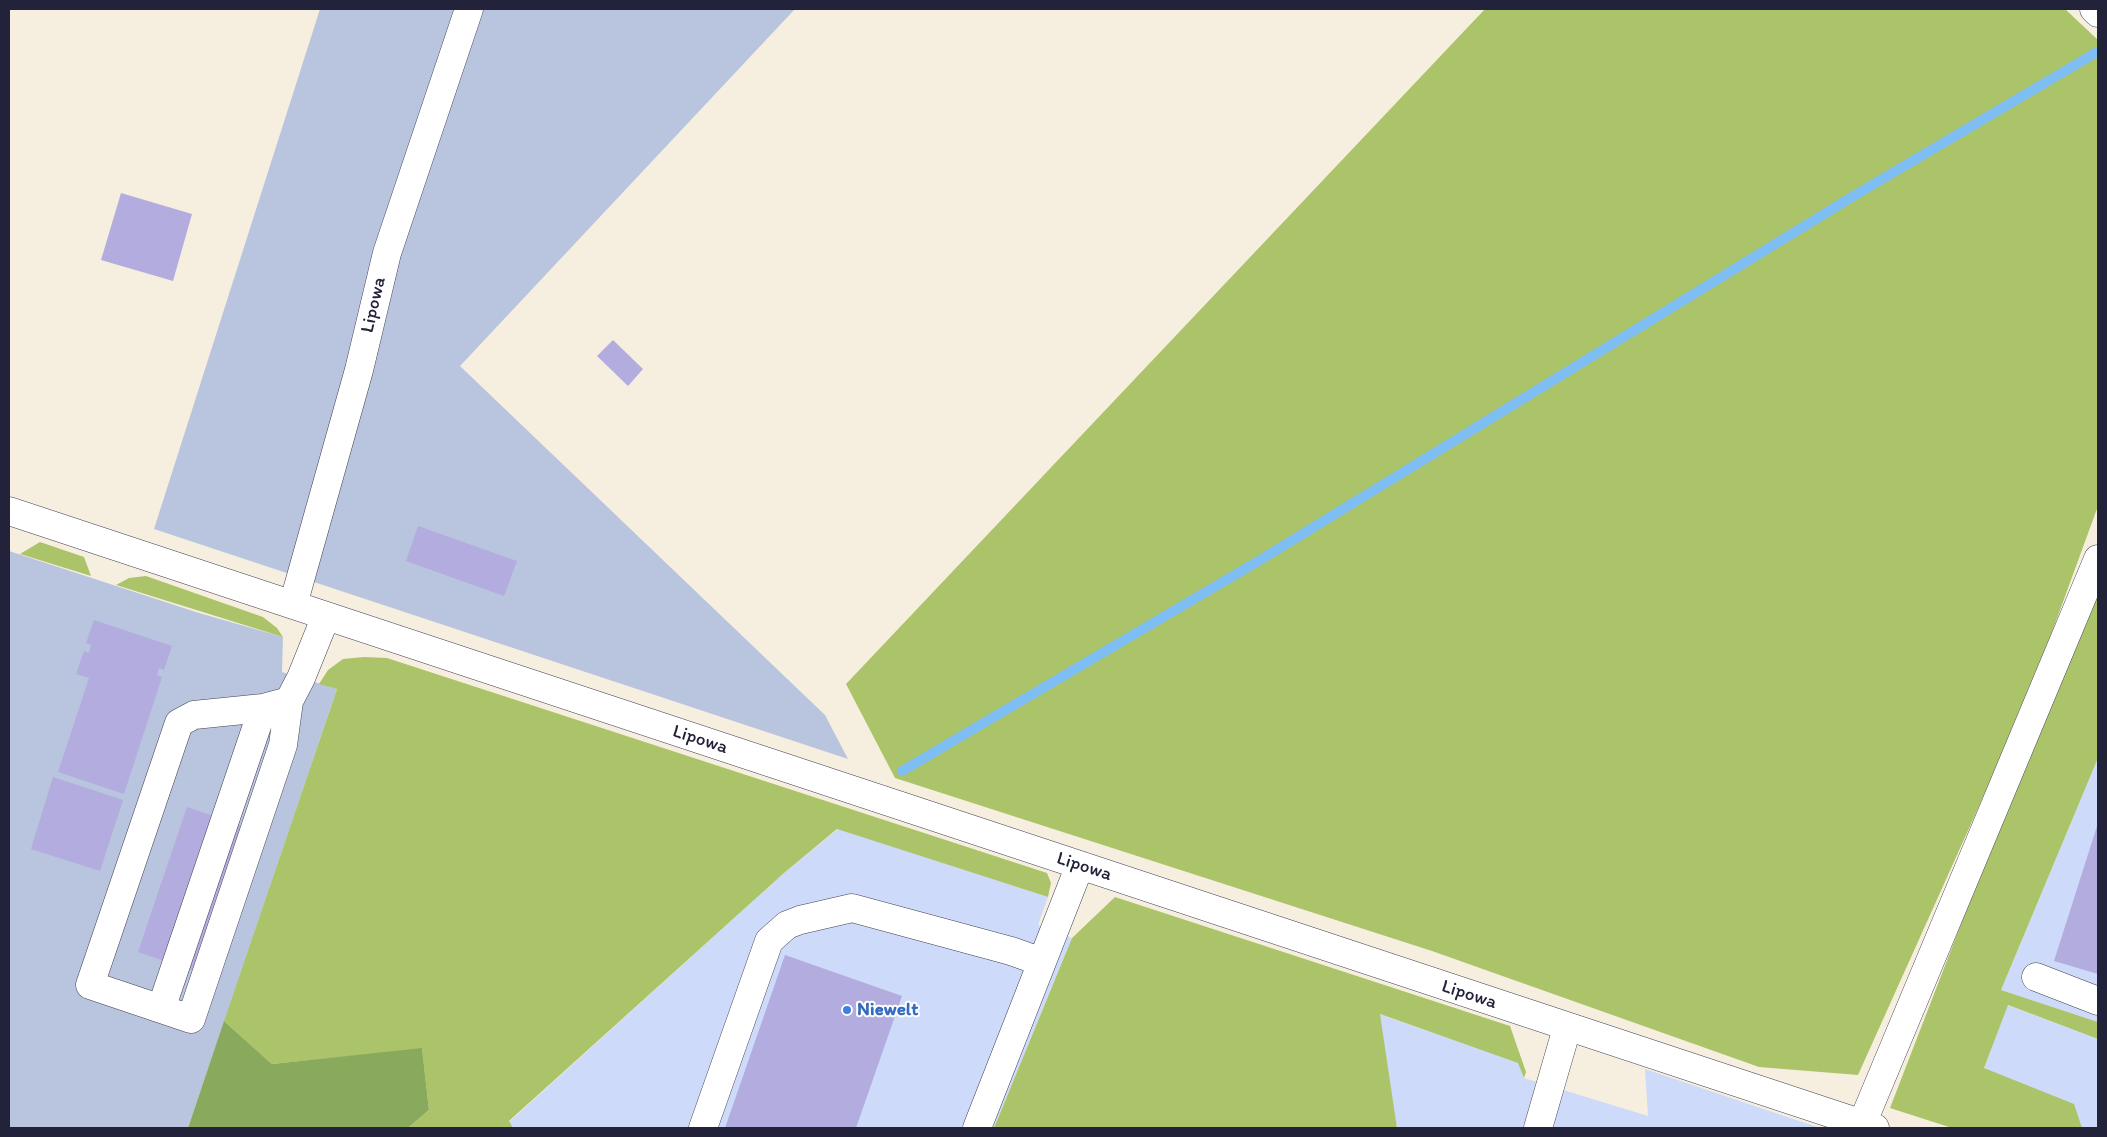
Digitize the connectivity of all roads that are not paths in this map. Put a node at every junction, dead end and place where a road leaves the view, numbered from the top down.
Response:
1 (469, 9) edge
2 (2094, 9) edge
3 (2098, 13) edge
4 (9, 511) edge
5 (2098, 558) edge
6 (293, 605) junction
7 (326, 616) junction
8 (288, 701) junction
9 (263, 708) junction
10 (1080, 865) junction
11 (1042, 962) junction
12 (2036, 977) dead end
13 (2098, 1001) edge
14 (161, 1009) junction
15 (1567, 1028) junction
16 (1869, 1126) edge
17 (703, 1128) edge
18 (976, 1128) edge
19 (1538, 1128) edge

1 - 6 street, Lipowa
2 - 3 street
4 - 6 street, Lipowa
5 - 16 street
6 - 7 street, Lipowa
7 - 8 street
7 - 10 street, Lipowa
8 - 9 street
8 - 14 street
9 - 14 street
9 - 14 street
10 - 11 street
10 - 15 street, Lipowa
11 - 17 street
11 - 18 street
12 - 13 street
15 - 16 street, Lipowa
15 - 19 street

